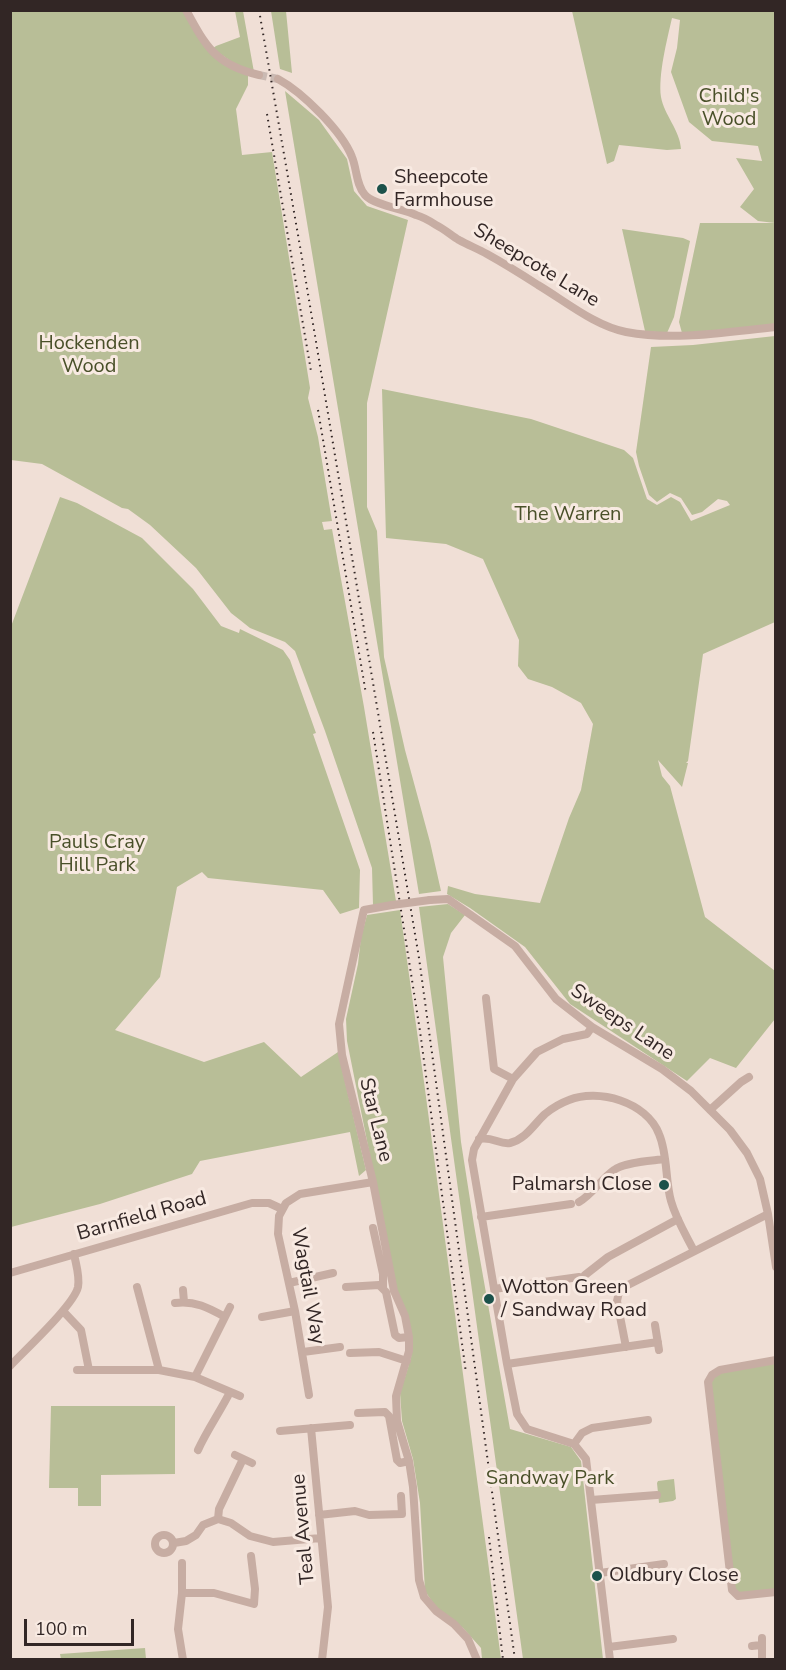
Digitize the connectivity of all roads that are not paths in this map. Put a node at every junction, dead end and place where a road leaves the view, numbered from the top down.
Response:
1 (186, 10) edge
2 (259, 75) tunnel mouth
3 (278, 79) tunnel mouth
4 (776, 327) edge
5 (364, 910) joint
6 (486, 998) dead end
7 (592, 1027) junction
8 (749, 1077) dead end
9 (513, 1079) junction
10 (710, 1110) junction
11 (479, 1139) junction
12 (665, 1159) junction
13 (373, 1182) junction
14 (282, 1209) junction
15 (768, 1214) junction
16 (481, 1217) junction
17 (678, 1219) junction
18 (373, 1228) dead end
19 (694, 1251) junction
20 (74, 1254) junction
21 (776, 1267) edge
22 (10, 1273) edge
23 (333, 1274) dead end
24 (289, 1283) junction
25 (346, 1287) dead end
26 (383, 1288) junction
27 (494, 1288) junction
28 (183, 1290) dead end
29 (130, 1296) dead end
30 (184, 1302) junction
31 (175, 1303) dead end
32 (230, 1307) dead end
33 (63, 1311) junction
34 (295, 1311) junction
35 (225, 1317) junction
36 (262, 1317) dead end
37 (655, 1324) dead end
38 (409, 1337) junction
39 (340, 1347) dead end
40 (626, 1347) junction
41 (303, 1352) junction
42 (350, 1353) dead end
43 (776, 1360) edge
44 (407, 1361) junction
45 (507, 1364) junction
46 (10, 1366) edge
47 (77, 1370) dead end
48 (89, 1370) junction
49 (159, 1370) junction
50 (195, 1377) junction
51 (230, 1392) junction
52 (309, 1395) dead end
53 (240, 1396) dead end
54 (358, 1413) dead end
55 (648, 1420) dead end
56 (350, 1425) dead end
57 (311, 1428) junction
58 (280, 1431) dead end
59 (574, 1444) junction
60 (198, 1450) dead end
61 (409, 1461) junction
62 (252, 1463) dead end
63 (657, 1495) dead end
64 (401, 1497) dead end
65 (591, 1500) junction
66 (319, 1515) junction
67 (218, 1519) junction
68 (321, 1538) junction
69 (174, 1544) dead end
70 (251, 1556) dead end
71 (182, 1563) dead end
72 (664, 1564) dead end
73 (600, 1573) junction
74 (776, 1592) edge
75 (182, 1593) junction
76 (673, 1639) dead end
77 (752, 1646) dead end
78 (609, 1647) junction
79 (322, 1658) edge
80 (183, 1659) edge
81 (477, 1659) edge
82 (610, 1659) edge
83 (762, 1659) edge

1 - 2 street
3 - 4 street, Sheepcote Lane
5 - 7 street, Sweeps Lane, bridge
5 - 13 street, Star Lane
6 - 9 street
7 - 9 street
7 - 10 street, Sweeps Lane
8 - 10 street
9 - 11 street
10 - 15 street, Sweeps Lane
11 - 12 street
11 - 16 street
12 - 16 street
12 - 17 street
13 - 14 street, Wagtail Way
13 - 38 street, Star Lane
14 - 20 street, Barnfield Road
14 - 24 street, Wagtail Way
15 - 19 street
15 - 21 street, Sweeps Lane
16 - 27 street
17 - 19 street
17 - 27 street
18 - 26 street
19 - 40 street
20 - 22 street, Barnfield Road
20 - 33 street
23 - 24 street
24 - 34 street, Wagtail Way
25 - 26 street
26 - 38 street
27 - 45 street
28 - 30 street
29 - 49 street
30 - 31 street
30 - 35 street
32 - 35 street
33 - 46 street
33 - 48 street
34 - 36 street
34 - 41 street, Wagtail Way
35 - 50 street
37 - 40 street
38 - 44 street, Star Lane
39 - 41 street
40 - 45 street
41 - 52 street, Wagtail Way
42 - 44 street
43 - 74 street
44 - 61 street, Star Lane
45 - 59 street
47 - 48 street
48 - 49 street
49 - 50 street
50 - 51 street
51 - 53 street
51 - 60 street
54 - 61 street
55 - 59 street
56 - 57 street
57 - 58 street
57 - 66 street, Teal Avenue
59 - 65 street
61 - 81 street, Star Lane
62 - 67 street
63 - 65 street
64 - 66 street
65 - 73 street
66 - 68 street, Teal Avenue
67 - 68 street
67 - 69 street
68 - 79 street, Teal Avenue
70 - 75 street
71 - 75 street
72 - 73 street
73 - 78 street
75 - 80 street
76 - 78 street
77 - 83 street
78 - 82 street

